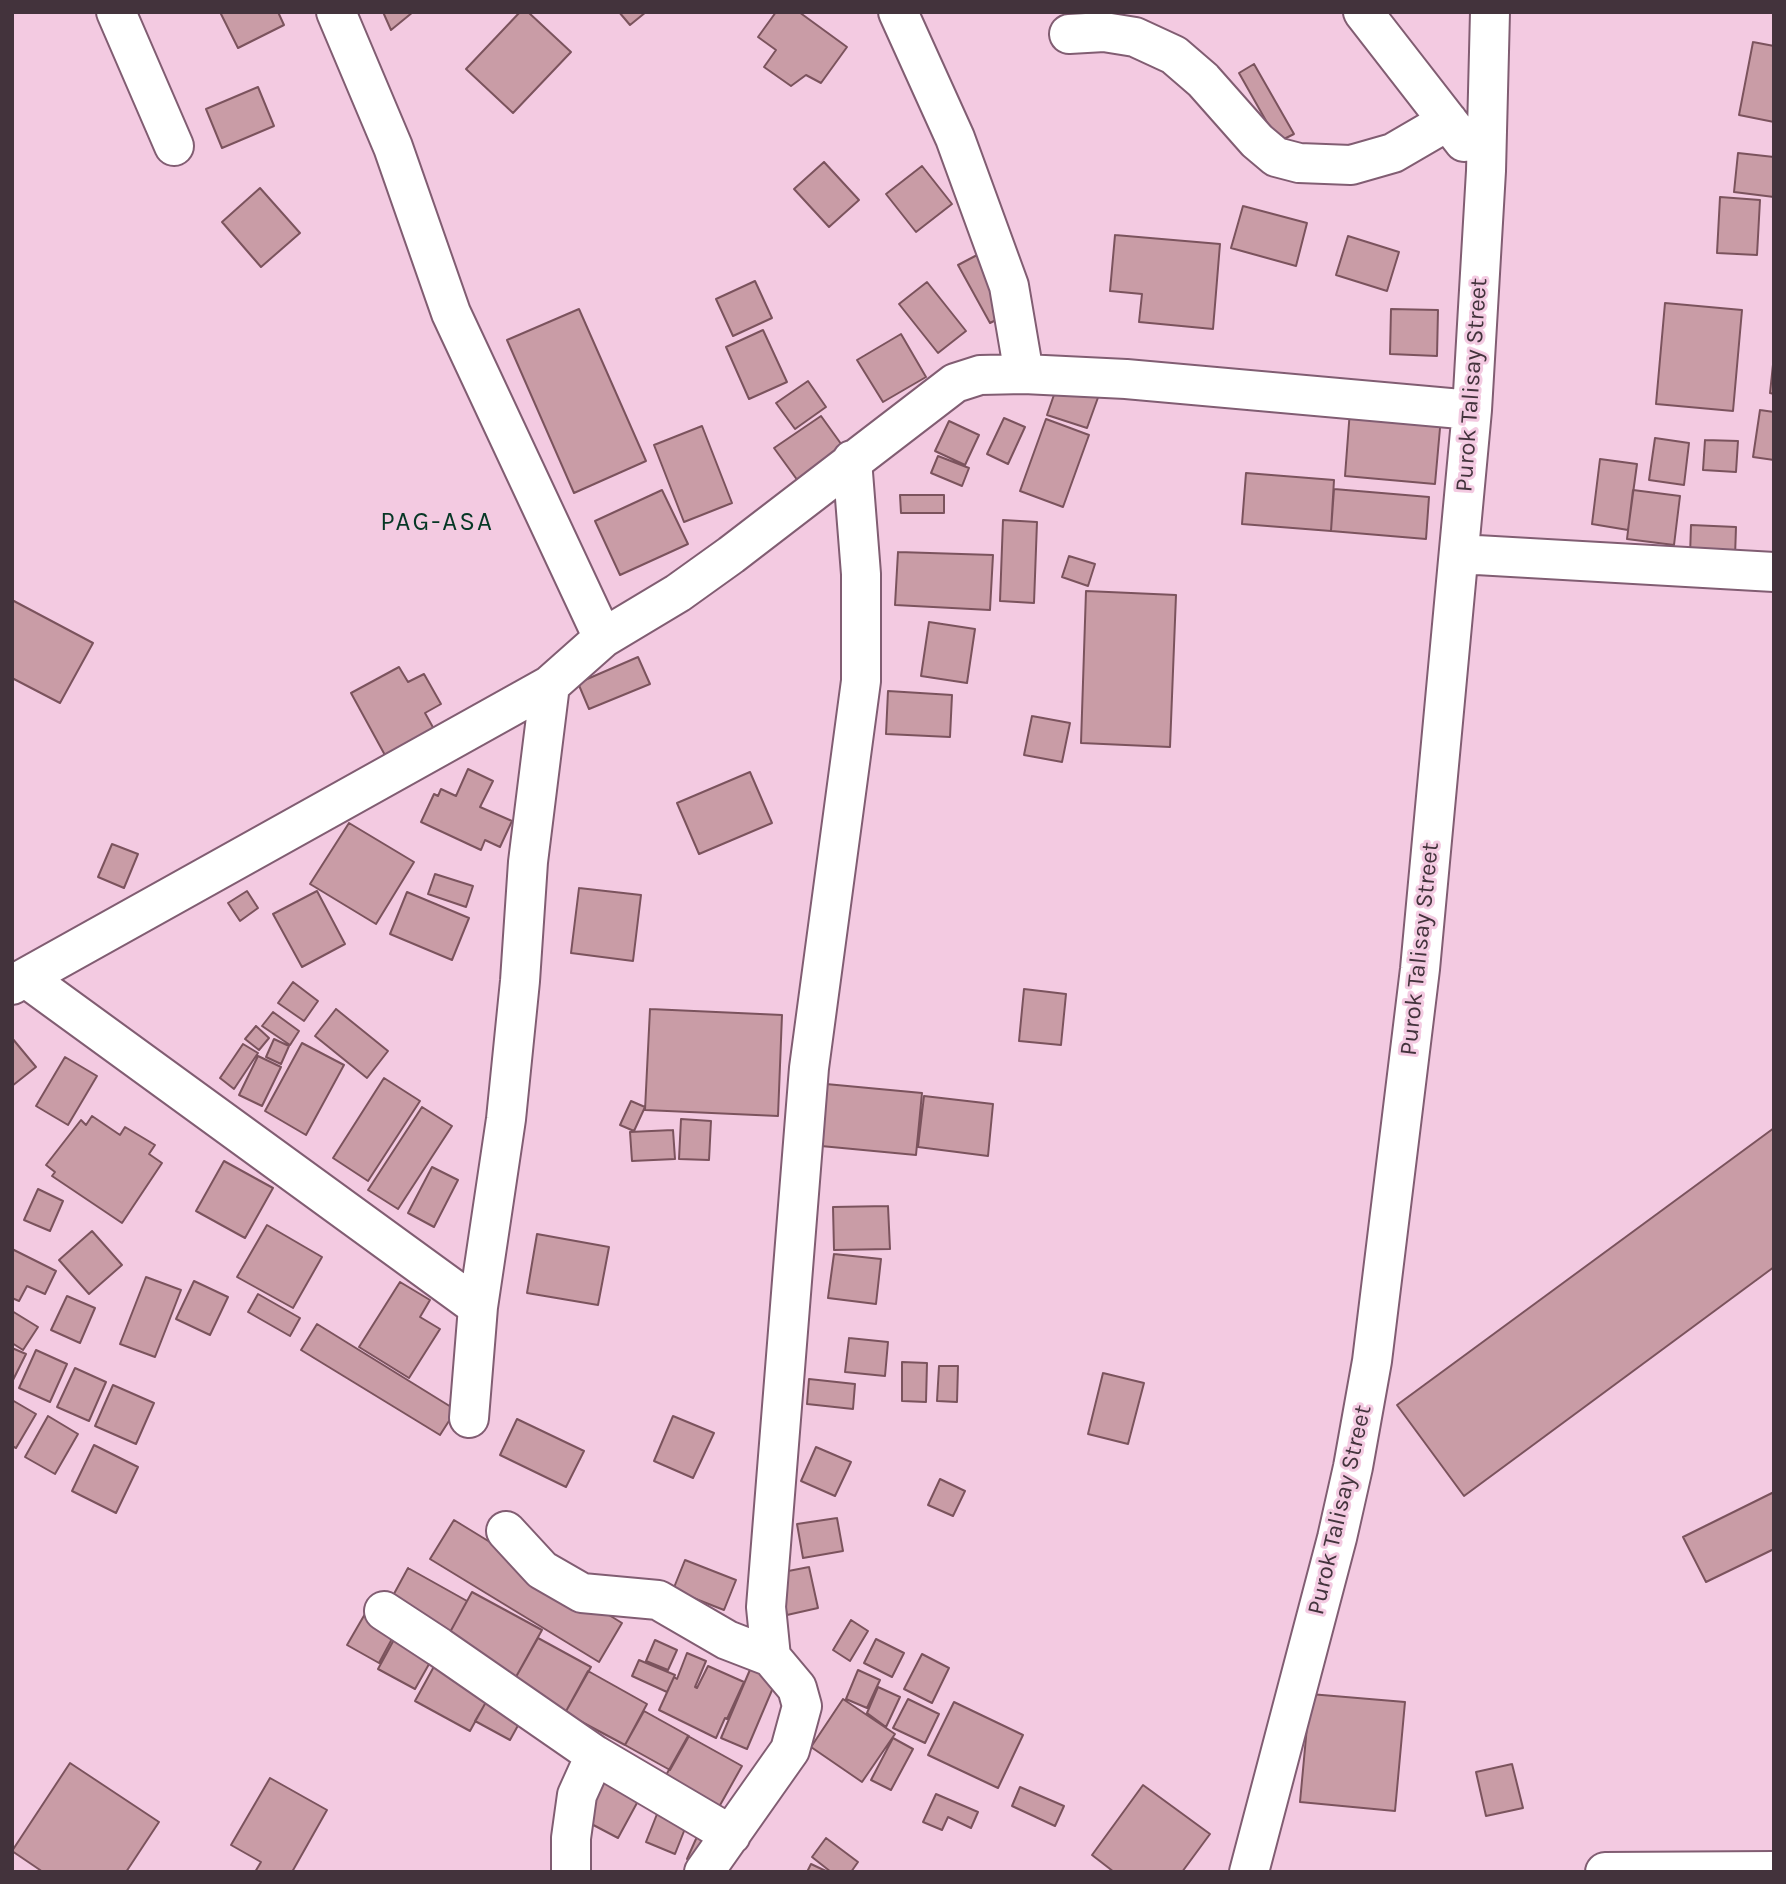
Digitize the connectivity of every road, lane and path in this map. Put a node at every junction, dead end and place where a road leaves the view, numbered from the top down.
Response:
1 (116, 12) edge
2 (336, 12) edge
3 (898, 12) edge
4 (1363, 12) edge
5 (1490, 12) edge
6 (1069, 34) dead end
7 (1448, 121) junction
8 (174, 146) dead end
9 (1486, 171) junction
10 (1024, 374) junction
11 (1472, 410) junction
12 (852, 460) junction
13 (1459, 554) junction
14 (1774, 572) edge
15 (603, 638) junction
16 (550, 685) junction
17 (19, 981) edge
18 (478, 1307) junction
19 (469, 1418) dead end
20 (506, 1531) dead end
21 (384, 1611) dead end
22 (771, 1657) junction
23 (595, 1755) junction
24 (731, 1835) junction
25 (1774, 1871) edge
26 (571, 1872) edge
27 (704, 1872) edge
28 (1249, 1872) edge
29 (1605, 1872) edge

1 - 8 street
2 - 15 street
3 - 10 street
4 - 7 street
5 - 9 street, Purok Talisay Street
6 - 7 street
7 - 9 street
9 - 11 street, Purok Talisay Street
10 - 11 street
10 - 12 street
11 - 13 street, Purok Talisay Street
12 - 15 street
12 - 22 street
13 - 14 street
13 - 28 street, Purok Talisay Street
15 - 16 street
16 - 17 street
16 - 18 street
17 - 18 street
18 - 19 street
20 - 22 street
21 - 23 street
22 - 24 street
23 - 24 street
23 - 26 street
24 - 27 street
25 - 29 street

